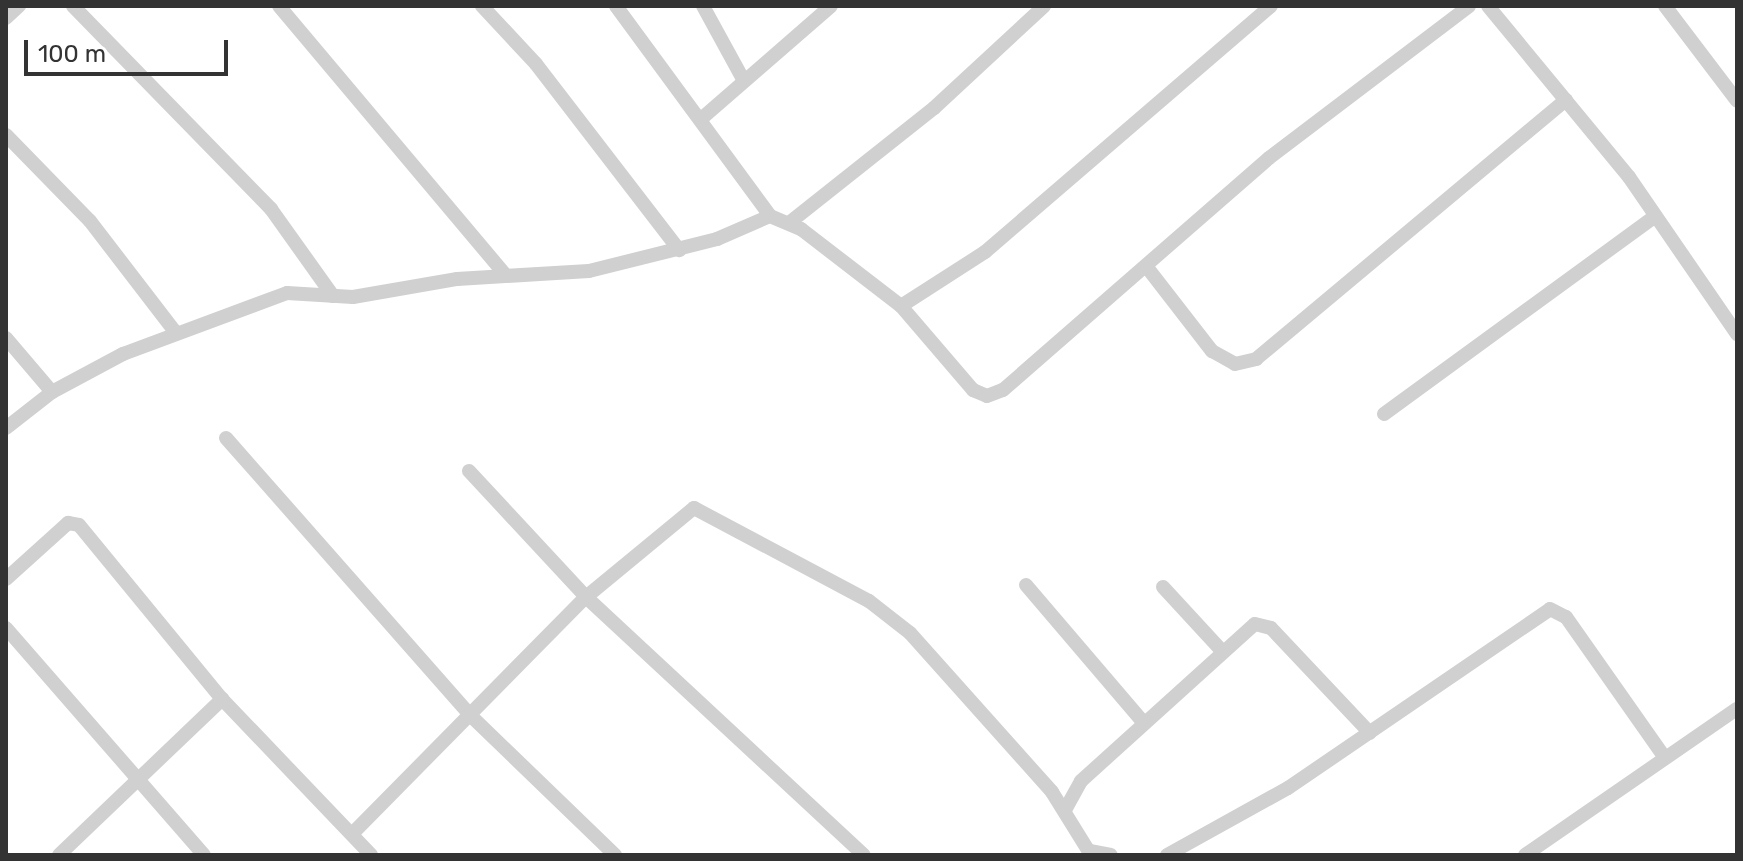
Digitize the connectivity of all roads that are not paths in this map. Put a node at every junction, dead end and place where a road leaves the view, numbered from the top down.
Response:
1 (19, 6) edge
2 (73, 6) edge
3 (279, 6) edge
4 (482, 6) edge
5 (616, 6) edge
6 (703, 6) edge
7 (831, 6) edge
8 (1044, 6) edge
9 (1271, 6) edge
10 (1469, 6) edge
11 (1488, 6) edge
12 (1665, 6) edge
13 (6, 18) edge
14 (744, 81) junction
15 (1566, 100) junction
16 (1737, 101) edge
17 (701, 119) junction
18 (6, 135) edge
19 (770, 216) junction
20 (1656, 216) junction
21 (789, 223) junction
22 (679, 250) junction
23 (1146, 266) junction
24 (506, 276) junction
25 (333, 296) junction
26 (901, 306) junction
27 (176, 333) junction
28 (1737, 334) edge
29 (6, 338) edge
30 (52, 392) junction
31 (1384, 414) dead end
32 (6, 428) edge
33 (226, 438) dead end
34 (469, 471) dead end
35 (6, 579) edge
36 (1026, 585) dead end
37 (1163, 587) dead end
38 (586, 597) junction
39 (6, 628) edge
40 (1222, 651) junction
41 (222, 699) junction
42 (1737, 709) edge
43 (470, 715) junction
44 (1144, 723) junction
45 (1370, 733) junction
46 (1665, 758) junction
47 (135, 782) junction
48 (1065, 810) junction
49 (352, 834) junction
50 (1091, 853) edge
51 (59, 855) edge
52 (204, 855) edge
53 (371, 855) edge
54 (615, 855) edge
55 (864, 855) edge
56 (1111, 855) edge
57 (1167, 855) edge
58 (1525, 855) edge

1 - 13 street
2 - 25 street
3 - 24 street
4 - 22 street
5 - 17 street
6 - 14 street
7 - 14 street
8 - 21 street
9 - 26 street
10 - 23 street
11 - 15 street
12 - 16 street
14 - 17 street
15 - 20 street
15 - 23 street
17 - 19 street
18 - 27 street
19 - 21 street
19 - 22 street
20 - 28 street
20 - 31 street
21 - 26 street
22 - 24 street
23 - 26 street
24 - 25 street
25 - 27 street
27 - 30 street
29 - 30 street
30 - 32 street
33 - 43 street
34 - 38 street
35 - 41 street
36 - 44 street
37 - 40 street
38 - 43 street
38 - 48 street
38 - 55 street
39 - 47 street
40 - 44 street
40 - 45 street
41 - 47 street
41 - 49 street
42 - 46 street
43 - 49 street
43 - 54 street
44 - 48 street
45 - 46 street
45 - 57 street
46 - 58 street
47 - 51 street
47 - 52 street
48 - 50 street
49 - 53 street
50 - 56 street

